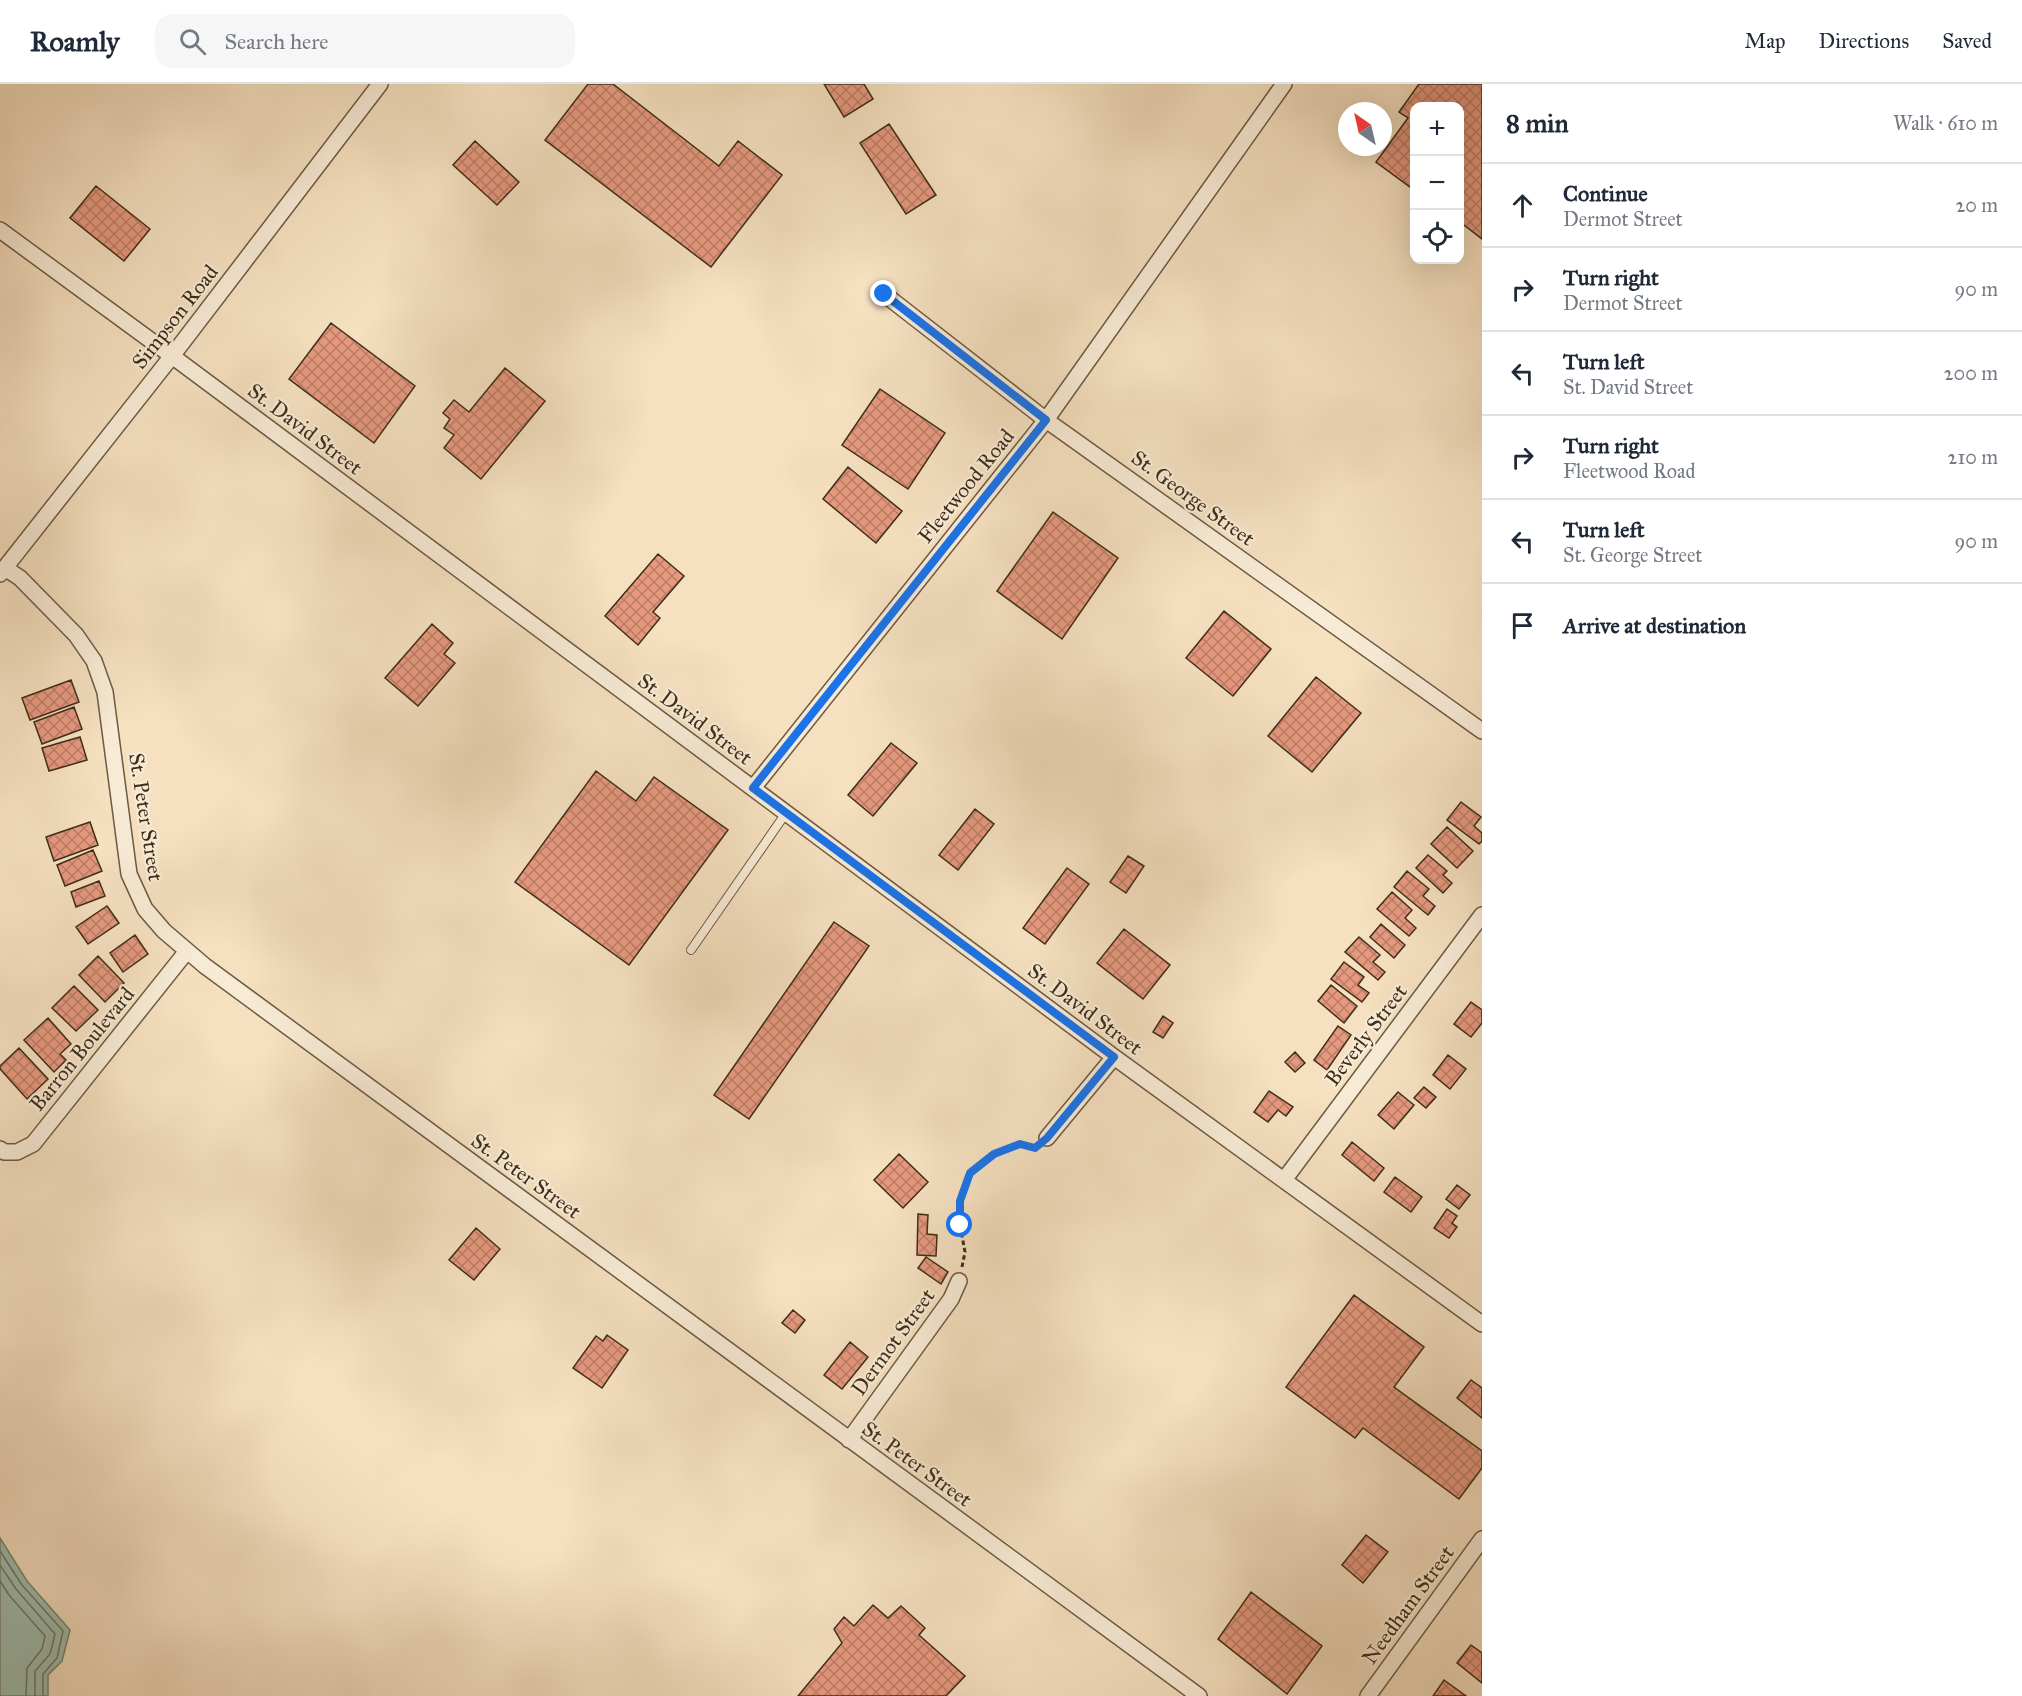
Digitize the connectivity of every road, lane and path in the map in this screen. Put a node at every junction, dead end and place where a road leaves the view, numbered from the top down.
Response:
1 (380, 84) edge
2 (1284, 84) edge
3 (0, 230) edge
4 (884, 294) dead end
5 (172, 356) junction
6 (1046, 420) junction
7 (2, 571) edge
8 (1482, 731) edge
9 (753, 788) junction
10 (786, 813) junction
11 (1482, 915) edge
12 (691, 950) dead end
13 (187, 951) junction
14 (1114, 1057) junction
15 (1047, 1138) joint
16 (0, 1149) edge
17 (1284, 1180) junction
18 (959, 1281) joint
19 (1482, 1324) edge
20 (849, 1440) junction
21 (1482, 1539) edge
22 (1199, 1696) edge
23 (1368, 1696) edge

1 - 5 street, Simpson Road
2 - 6 street, Fleetwood Road
3 - 5 street, St. David Street
4 - 6 street, St. George Street
5 - 7 street, Simpson Road
5 - 9 street, St. David Street
6 - 8 street, St. George Street
6 - 9 street, Fleetwood Road
7 - 13 street, St. Peter Street
9 - 10 street, St. David Street
10 - 12 lane
10 - 14 street, St. David Street
11 - 17 street, Beverly Street
13 - 16 street, Barron Boulevard
13 - 20 street, St. Peter Street
14 - 15 street
14 - 17 street, St. David Street
15 - 18 path, Dermot Street
17 - 19 street, St. David Street
18 - 20 street, Dermot Street
20 - 22 street, St. Peter Street
21 - 23 street, Needham Street

